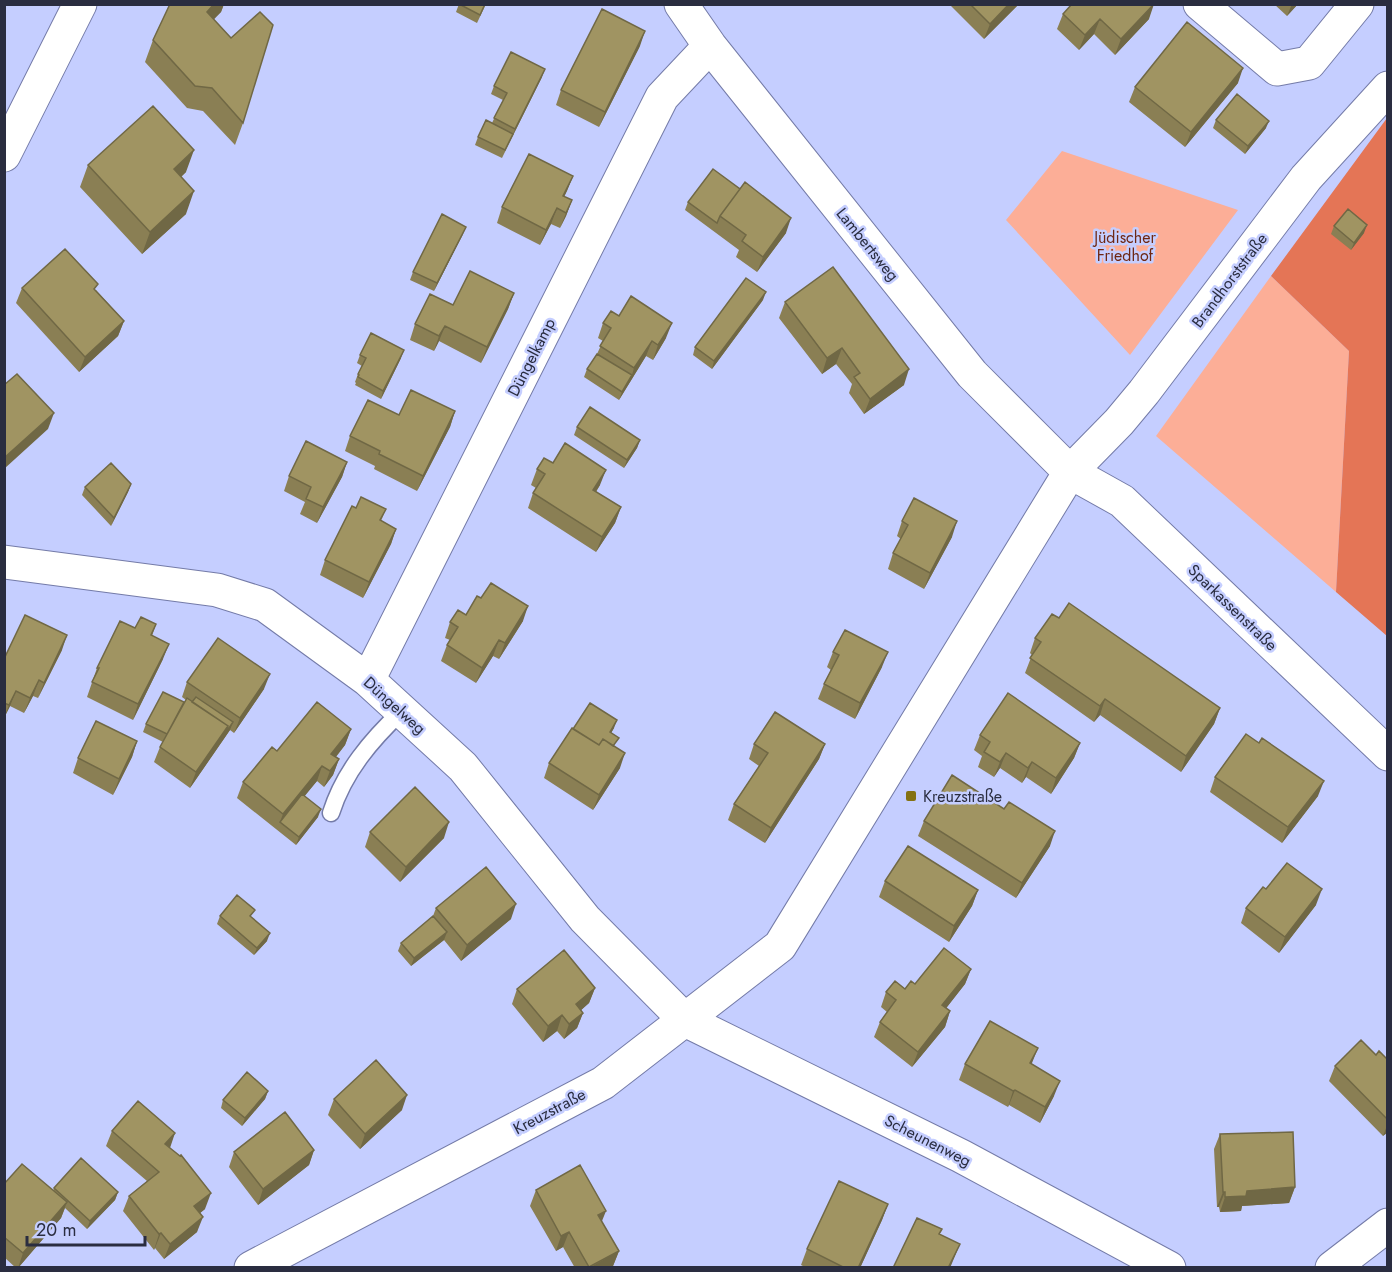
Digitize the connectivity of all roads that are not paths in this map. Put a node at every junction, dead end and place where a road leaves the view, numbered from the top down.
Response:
1 (80, 4) edge
2 (681, 4) edge
3 (1200, 4) edge
4 (1357, 4) edge
5 (710, 46) junction
6 (1388, 87) edge
7 (4, 154) edge
8 (1070, 472) junction
9 (4, 562) edge
10 (368, 680) junction
11 (402, 711) junction
12 (1388, 754) edge
13 (331, 813) dead end
14 (685, 1020) junction
15 (1388, 1225) edge
16 (251, 1268) edge
17 (1168, 1268) edge
18 (1332, 1268) edge

1 - 7 street
2 - 5 street, Lambertsweg
3 - 4 street
5 - 8 street, Lambertsweg
5 - 10 street, Düngelkamp
6 - 8 street, Brandhorststraße
8 - 12 street, Sparkassenstraße
8 - 14 street, Kreuzstraße
9 - 10 street, Düngelweg
10 - 11 street, Düngelweg
11 - 13 lane
11 - 14 street, Düngelweg
14 - 16 street, Kreuzstraße
14 - 17 street, Scheunenweg
15 - 18 street

